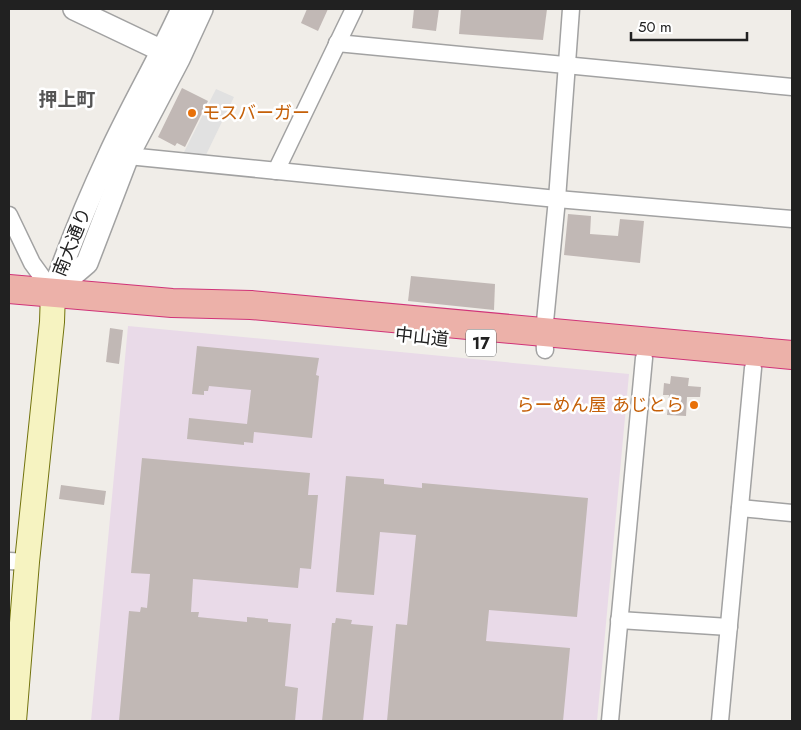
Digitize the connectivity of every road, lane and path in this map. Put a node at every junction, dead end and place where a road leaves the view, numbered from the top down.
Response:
1 (74, 9) edge
2 (182, 9) edge
3 (202, 9) edge
4 (354, 9) edge
5 (571, 9) edge
6 (336, 43) junction
7 (171, 55) junction
8 (566, 66) junction
9 (792, 87) edge
10 (118, 155) junction
11 (276, 171) junction
12 (557, 199) junction
13 (9, 216) edge
14 (792, 219) edge
15 (9, 289) edge
16 (52, 292) junction
17 (544, 341) junction
18 (792, 355) edge
19 (644, 358) junction
20 (753, 368) junction
21 (792, 372) edge
22 (740, 508) junction
23 (792, 513) edge
24 (18, 562) edge
25 (619, 620) junction
26 (729, 627) junction
27 (14, 721) edge
28 (610, 721) edge
29 (720, 721) edge

1 - 7 street
2 - 7 street, 南大通り
3 - 7 street, 南大通り
4 - 6 street
5 - 8 street
6 - 8 street
6 - 11 street
7 - 10 street, 南大通り
8 - 9 street
8 - 12 street
10 - 11 street
10 - 16 street, 南大通り
11 - 12 street
12 - 14 street
12 - 17 street
13 - 16 street
15 - 16 highway, 中山道 / 17
16 - 17 highway, 中山道 / 17
16 - 24 main road
17 - 18 highway, 中山道 / 17
17 - 19 highway, 中山道 / 17
19 - 20 highway, 中山道 / 17
19 - 25 street
20 - 21 highway, 中山道 / 17
20 - 22 street
22 - 23 street
22 - 26 street
24 - 27 main road
25 - 26 street
25 - 28 street
26 - 29 street

